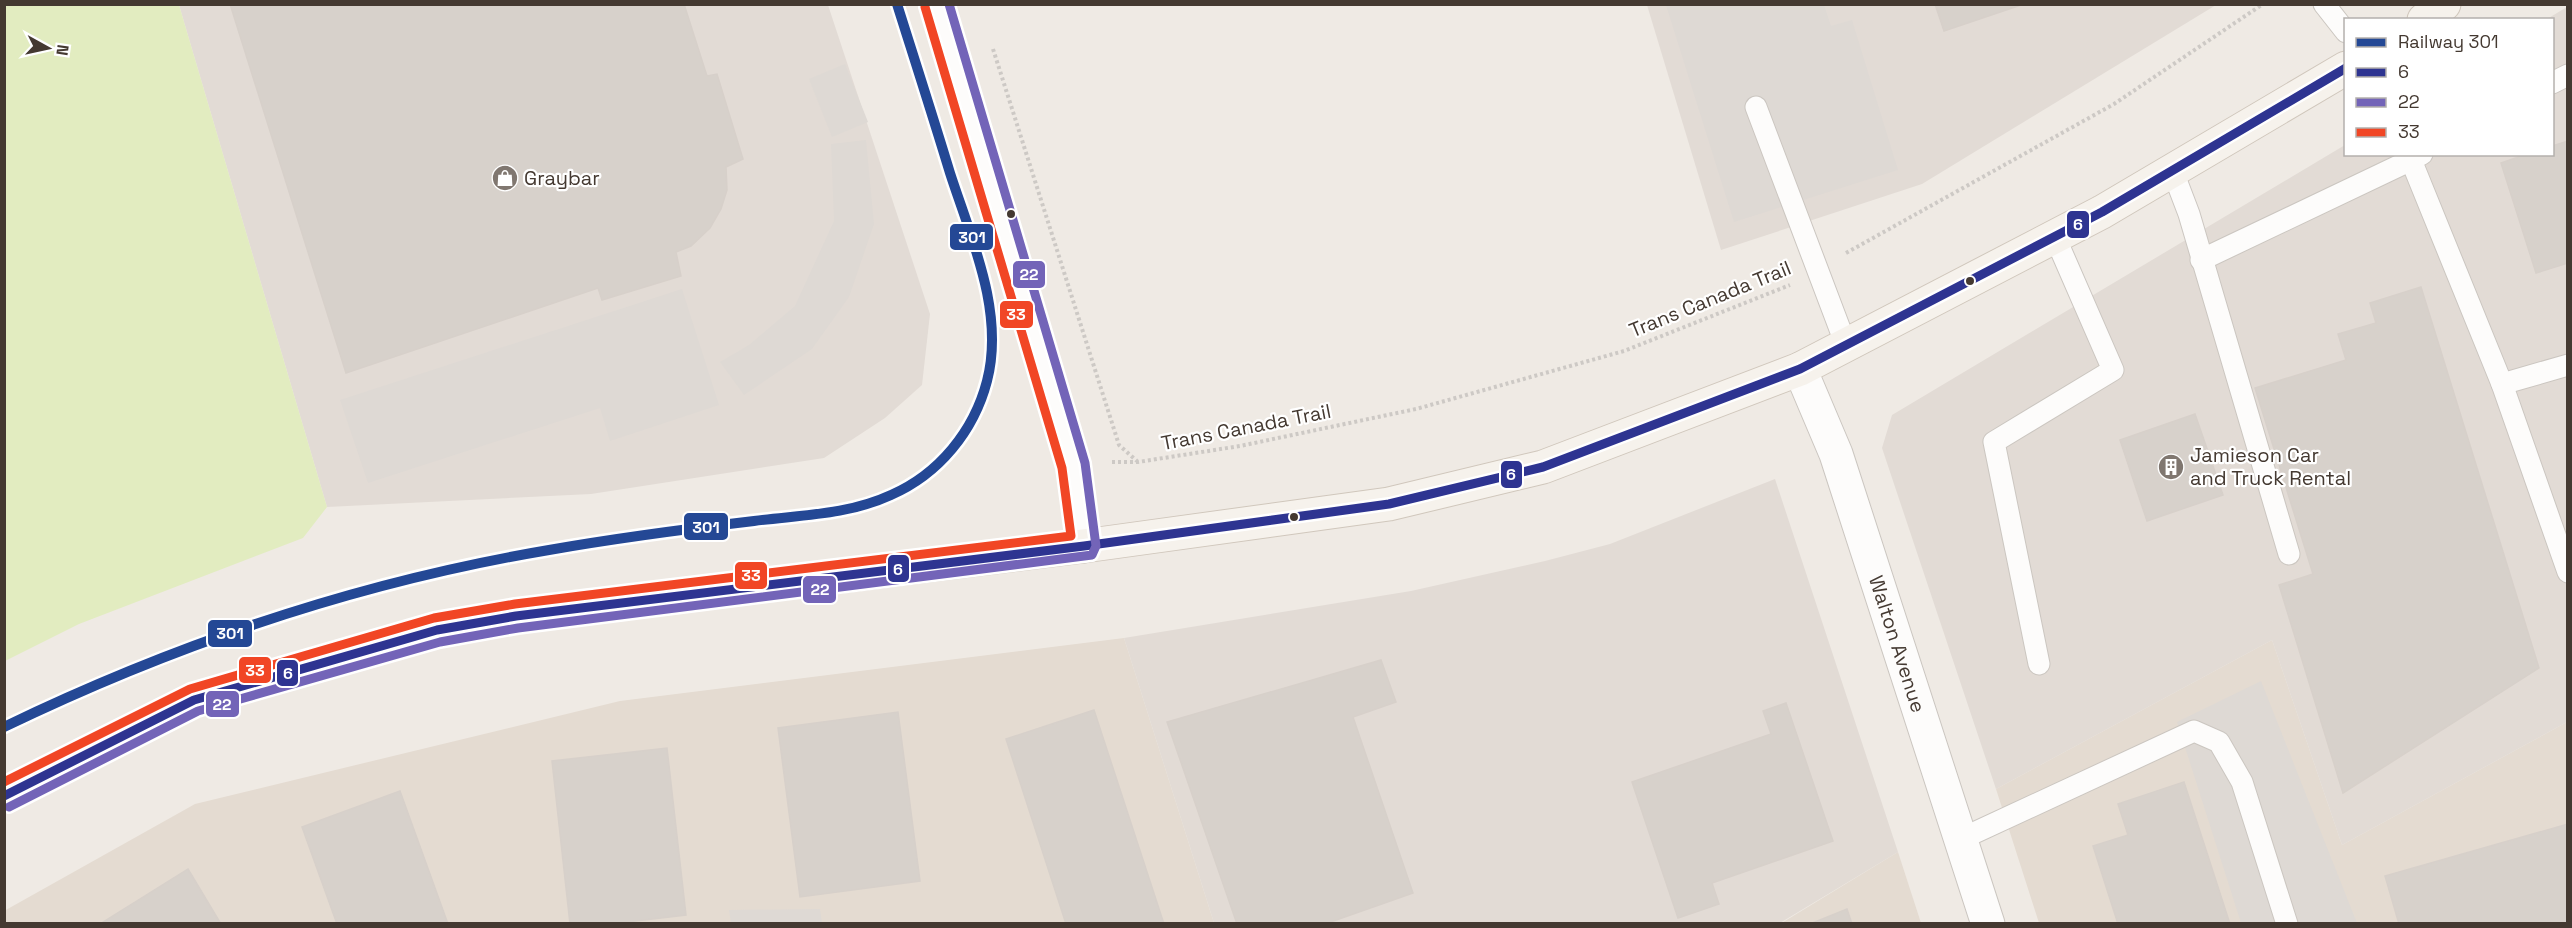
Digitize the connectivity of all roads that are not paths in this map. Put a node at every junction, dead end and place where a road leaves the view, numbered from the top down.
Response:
1 (936, 4) edge
2 (2324, 4) edge
3 (2444, 4) edge
4 (2426, 18) edge
5 (2344, 29) edge
6 (2344, 69) edge
7 (2568, 75) edge
8 (2554, 82) edge
9 (1756, 107) dead end
10 (2414, 156) edge
11 (2173, 172) junction
12 (2055, 237) junction
13 (2201, 260) junction
14 (1846, 345) junction
15 (2568, 365) edge
16 (1800, 369) junction
17 (2502, 384) junction
18 (1084, 546) junction
19 (2289, 554) dead end
20 (2568, 572) edge
21 (2038, 664) dead end
22 (4, 796) edge
23 (1961, 839) junction
24 (1988, 924) edge
25 (2287, 924) edge

1 - 18 street
2 - 5 lane
3 - 4 main road
6 - 11 main road
7 - 8 lane
9 - 14 lane
10 - 13 lane
10 - 17 lane
11 - 12 main road
11 - 13 lane
12 - 14 main road
12 - 21 lane
13 - 19 lane
14 - 16 main road
15 - 17 lane
16 - 18 main road
16 - 23 street, Walton Avenue
17 - 20 lane
18 - 22 main road
23 - 24 street, Walton Avenue
23 - 25 lane

